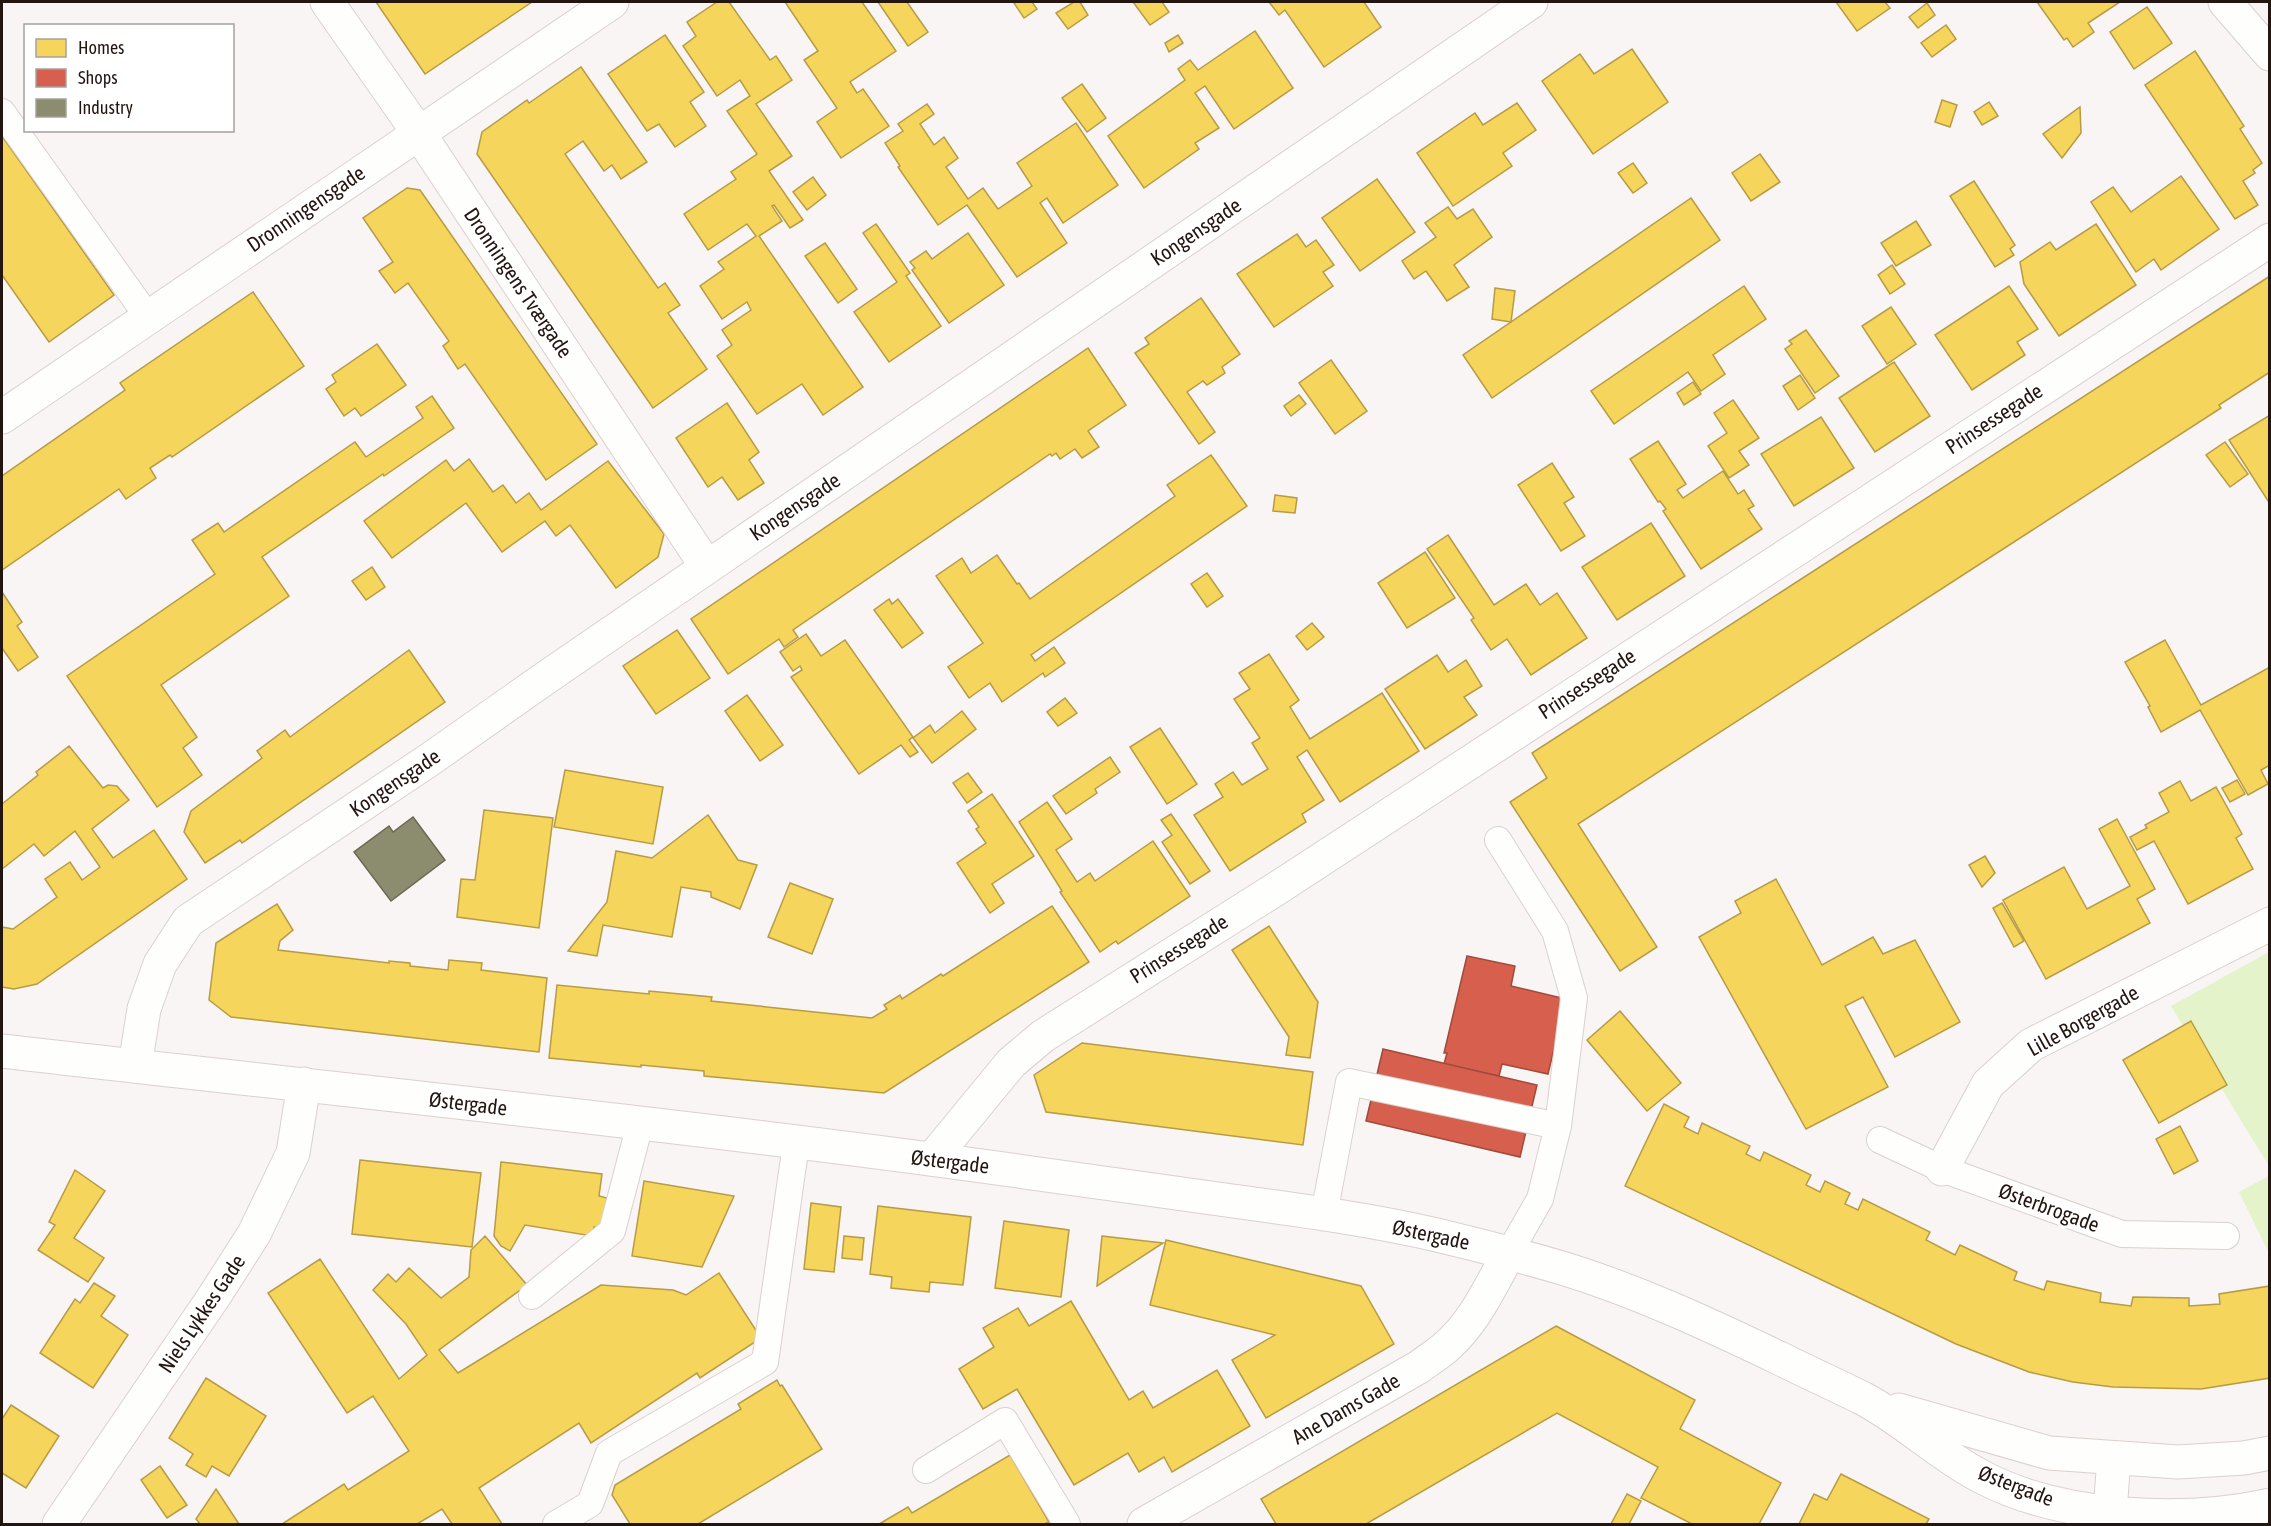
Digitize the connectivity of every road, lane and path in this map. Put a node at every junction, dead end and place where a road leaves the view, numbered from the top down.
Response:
1 (327, 2) edge
2 (612, 2) edge
3 (1531, 2) edge
4 (2225, 2) edge
5 (2270, 54) edge
6 (2, 112) edge
7 (418, 132) junction
8 (2270, 240) edge
9 (148, 317) junction
10 (2, 417) edge
11 (707, 567) junction
12 (1498, 840) dead end
13 (2270, 924) edge
14 (2, 1051) edge
15 (135, 1066) junction
16 (304, 1084) junction
17 (640, 1124) junction
18 (1558, 1126) junction
19 (1880, 1140) dead end
20 (796, 1144) junction
21 (932, 1159) junction
22 (1942, 1169) junction
23 (1324, 1214) junction
24 (2226, 1236) dead end
25 (1509, 1253) junction
26 (532, 1296) dead end
27 (1868, 1401) junction
28 (2270, 1453) edge
29 (2114, 1459) junction
30 (926, 1470) dead end
31 (2270, 1505) edge
32 (2110, 1519) edge
33 (58, 1524) edge
34 (556, 1524) edge
35 (1066, 1524) edge
36 (1144, 1524) edge

1 - 7 street, Dronningens Tværgade
2 - 7 street, Dronningensgade
3 - 11 street, Kongensgade
4 - 5 street
6 - 9 lane
7 - 9 street, Dronningensgade
7 - 11 street, Dronningens Tværgade
8 - 21 street, Prinsessegade
9 - 10 street, Dronningensgade
11 - 15 street, Kongensgade
12 - 18 lane
13 - 22 street, Lille Borgergade
14 - 15 street, Østergade
15 - 16 street, Østergade
16 - 17 street, Østergade
16 - 33 street, Niels Lykkes Gade
17 - 20 street, Østergade
17 - 26 lane
18 - 23 lane
18 - 25 lane
19 - 22 lane, Østerbrogade
20 - 21 street, Østergade
20 - 34 lane
21 - 23 street, Østergade
22 - 24 lane, Østerbrogade
23 - 25 street, Østergade
25 - 27 street, Østergade
25 - 36 street, Ane Dams Gade
27 - 29 street, Østergade
27 - 32 street, Østergade
28 - 29 street
29 - 32 street
30 - 35 lane
31 - 32 street

